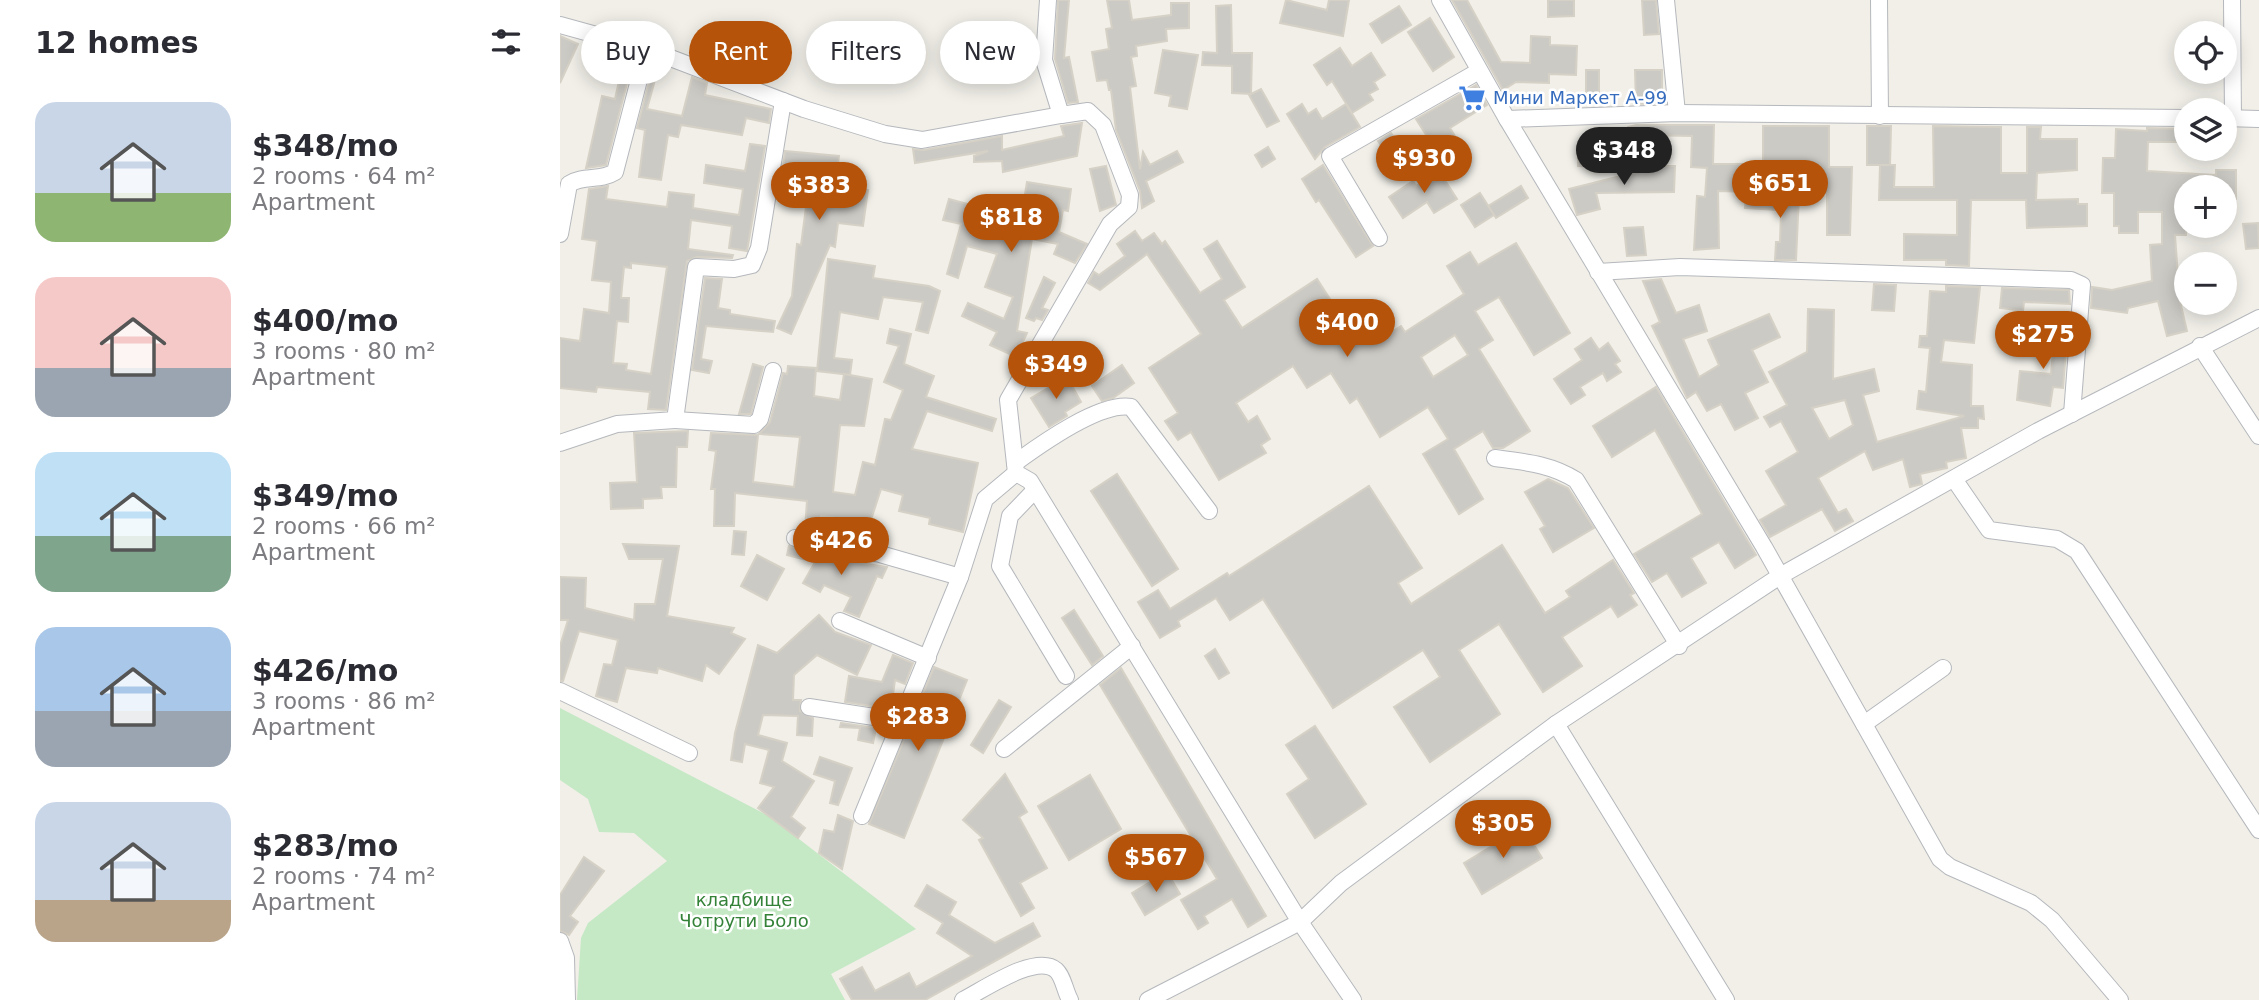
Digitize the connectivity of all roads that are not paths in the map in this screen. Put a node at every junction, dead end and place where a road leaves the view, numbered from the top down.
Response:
1 (1048, 0) edge
2 (1440, 0) edge
3 (1666, 0) edge
4 (1879, 0) edge
5 (2232, 0) edge
6 (560, 25) edge
7 (581, 31) edge
8 (675, 60) edge
9 (1479, 71) junction
10 (638, 84) edge
11 (2229, 98) edge
12 (783, 101) junction
13 (1677, 113) junction
14 (1061, 115) junction
15 (1880, 116) junction
16 (2174, 118) edge
17 (2237, 118) edge
18 (1507, 119) junction
19 (2259, 119) edge
20 (560, 234) edge
21 (1379, 238) dead end
22 (1598, 272) junction
23 (2259, 318) edge
24 (2200, 346) junction
25 (773, 372) dead end
26 (2072, 414) junction
27 (675, 420) junction
28 (2259, 436) edge
29 (560, 443) edge
30 (1495, 458) dead end
31 (1015, 468) junction
32 (1954, 478) junction
33 (1035, 490) junction
34 (1209, 511) dead end
35 (795, 538) dead end
36 (1780, 576) junction
37 (960, 577) junction
38 (840, 621) dead end
39 (1132, 646) junction
40 (1679, 646) junction
41 (928, 658) junction
42 (1943, 667) dead end
43 (1066, 676) dead end
44 (560, 691) edge
45 (809, 707) dead end
46 (900, 721) junction
47 (1556, 724) junction
48 (1864, 724) junction
49 (1004, 749) dead end
50 (689, 753) dead end
51 (862, 816) dead end
52 (2257, 824) edge
53 (1300, 922) junction
54 (560, 940) edge
55 (567, 1000) edge
56 (963, 1000) edge
57 (1070, 1000) edge
58 (1148, 1000) edge
59 (1353, 1000) edge
60 (1726, 1000) edge
61 (2120, 1000) edge

1 - 14 street
2 - 9 street
3 - 13 street
4 - 15 street
5 - 11 street
6 - 7 street
8 - 12 street
9 - 18 street
9 - 21 street
10 - 20 street
12 - 14 street
12 - 27 street
13 - 15 street
13 - 18 street
14 - 31 street
15 - 16 street
17 - 19 street
18 - 22 street
22 - 26 street
22 - 36 street
23 - 24 street
24 - 26 street
24 - 28 street
25 - 27 street
26 - 32 street
27 - 29 street
30 - 40 street
31 - 33 street
31 - 34 street
31 - 37 street
32 - 36 street
32 - 52 street
33 - 39 street
33 - 43 street
35 - 37 street
36 - 40 street
36 - 48 street
37 - 41 street
38 - 41 street
39 - 49 street
39 - 53 street
40 - 47 street
41 - 46 street
42 - 48 street
44 - 50 street
45 - 46 street
46 - 51 street
47 - 53 street
47 - 60 street
48 - 61 street
53 - 58 street
53 - 59 street
54 - 55 street
56 - 57 street

